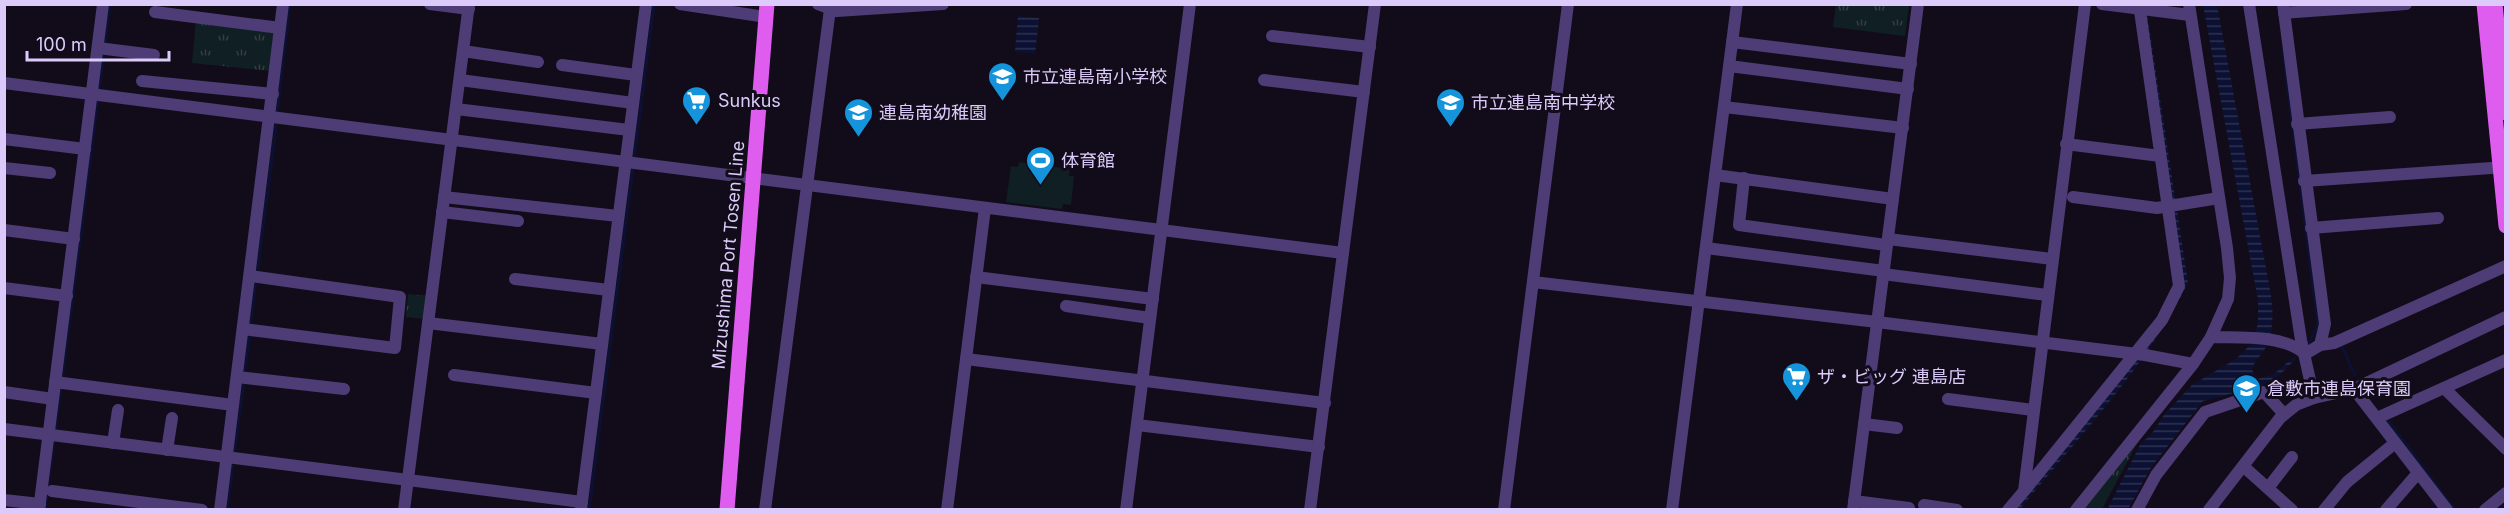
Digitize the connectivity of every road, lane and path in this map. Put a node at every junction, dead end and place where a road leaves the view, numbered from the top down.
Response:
1 (103, 4) edge
2 (283, 4) edge
3 (429, 4) edge
4 (646, 4) edge
5 (680, 4) edge
6 (1190, 4) edge
7 (1375, 4) edge
8 (1568, 4) edge
9 (1737, 4) edge
10 (1918, 4) edge
11 (2085, 4) edge
12 (2102, 4) edge
13 (2249, 4) edge
14 (2406, 4) edge
15 (2484, 4) edge
16 (2495, 4) edge
17 (940, 5) edge
18 (469, 7) edge
19 (824, 7) edge
20 (2142, 7) edge
21 (2283, 9) edge
22 (2189, 10) edge
23 (767, 11) edge
24 (155, 12) dead end
25 (280, 28) junction
26 (1272, 36) dead end
27 (1732, 42) junction
28 (1370, 47) junction
29 (102, 48) junction
30 (463, 51) junction
31 (154, 55) dead end
32 (538, 62) dead end
33 (1911, 64) junction
34 (562, 65) dead end
35 (1729, 66) junction
36 (636, 75) junction
37 (460, 80) junction
38 (1264, 80) dead end
39 (142, 81) dead end
40 (4, 83) edge
41 (1908, 89) junction
42 (1364, 92) junction
43 (273, 94) junction
44 (97, 95) junction
45 (633, 103) junction
46 (1724, 106) junction
47 (456, 109) junction
48 (2505, 113) edge
49 (2390, 117) dead end
50 (274, 118) junction
51 (2297, 124) junction
52 (1903, 129) junction
53 (629, 130) junction
54 (4, 139) edge
55 (452, 141) junction
56 (2066, 144) junction
57 (85, 149) junction
58 (2160, 156) junction
59 (630, 163) junction
60 (2503, 167) edge
61 (4, 168) edge
62 (50, 173) dead end
63 (1715, 175) junction
64 (1744, 178) junction
65 (754, 179) junction
66 (2304, 181) junction
67 (806, 184) junction
68 (444, 197) junction
69 (2073, 197) dead end
70 (2219, 198) junction
71 (1893, 199) junction
72 (2171, 205) junction
73 (985, 208) junction
74 (442, 212) junction
75 (618, 216) junction
76 (2438, 218) dead end
77 (518, 221) dead end
78 (2505, 226) edge
79 (2311, 228) junction
80 (4, 230) edge
81 (1161, 231) junction
82 (74, 239) junction
83 (1887, 242) junction
84 (1706, 248) junction
85 (1343, 253) junction
86 (2052, 259) junction
87 (2505, 266) edge
88 (1883, 272) junction
89 (255, 277) junction
90 (976, 277) junction
91 (515, 279) dead end
92 (1533, 282) junction
93 (4, 288) edge
94 (609, 290) junction
95 (2047, 295) junction
96 (67, 296) junction
97 (1153, 299) junction
98 (1698, 301) junction
99 (1066, 306) dead end
100 (2505, 317) edge
101 (1150, 318) junction
102 (1877, 321) junction
103 (428, 323) junction
104 (248, 330) junction
105 (2211, 337) junction
106 (2041, 343) junction
107 (602, 344) junction
108 (2320, 345) junction
109 (2305, 354) junction
110 (2139, 355) junction
111 (966, 359) junction
112 (2505, 360) edge
113 (2193, 364) junction
114 (454, 375) dead end
115 (241, 377) junction
116 (1143, 379) junction
117 (59, 382) junction
118 (2444, 388) junction
119 (344, 389) dead end
120 (2354, 389) junction
121 (4, 392) edge
122 (596, 393) junction
123 (2314, 398) junction
124 (53, 399) junction
125 (1948, 399) dead end
126 (1325, 403) junction
127 (233, 405) junction
128 (118, 410) dead end
129 (2033, 410) junction
130 (2284, 414) junction
131 (172, 418) dead end
132 (2377, 418) junction
133 (1864, 424) junction
134 (1137, 425) junction
135 (1898, 428) dead end
136 (4, 429) edge
137 (52, 435) junction
138 (113, 442) junction
139 (2395, 443) junction
140 (1319, 447) junction
141 (2505, 449) edge
142 (167, 450) junction
143 (2292, 457) dead end
144 (231, 458) junction
145 (2243, 466) junction
146 (2418, 473) junction
147 (408, 482) junction
148 (2268, 488) junction
149 (52, 491) dead end
150 (2024, 491) junction
151 (2505, 493) edge
152 (4, 500) edge
153 (1924, 505) dead end
154 (581, 506) edge
155 (1854, 506) edge
156 (39, 507) edge
157 (1909, 508) edge
158 (202, 510) edge
159 (220, 510) edge
160 (404, 510) edge
161 (728, 510) edge
162 (765, 510) edge
163 (947, 510) edge
164 (1126, 510) edge
165 (1310, 510) edge
166 (1504, 510) edge
167 (1672, 510) edge
168 (1957, 510) edge
169 (2008, 510) edge
170 (2076, 510) edge
171 (2137, 510) edge
172 (2209, 510) edge
173 (2292, 510) edge
174 (2324, 510) edge
175 (2386, 510) edge
176 (2447, 510) edge
177 (2486, 510) edge

1 - 29 street
2 - 25 street
3 - 18 street
4 - 36 street
5 - 23 street
6 - 81 street
7 - 28 street
8 - 92 street
9 - 27 street
10 - 33 street
11 - 56 street
12 - 20 street
13 - 109 street
14 - 21 street
15 - 60 main road
16 - 48 main road
17 - 19 street
18 - 30 street
19 - 67 street
20 - 22 street
20 - 58 street
21 - 51 street
22 - 70 street
23 - 65 main road, Mizushima Port Tosen Line
24 - 25 street
25 - 43 street
26 - 28 street
27 - 33 street
27 - 35 street
28 - 42 street
29 - 31 street
29 - 44 street
30 - 32 street
30 - 37 street
33 - 41 street
34 - 36 street
35 - 41 street
35 - 46 street
36 - 45 street
37 - 45 street
37 - 47 street
38 - 42 street
39 - 43 street
40 - 44 street
41 - 52 street
42 - 85 street
43 - 50 street
44 - 50 street
44 - 57 street
45 - 53 street
46 - 52 street
46 - 63 street
47 - 53 street
47 - 55 street
49 - 51 street
50 - 55 street
50 - 89 street
51 - 66 street
52 - 71 street
53 - 59 street
54 - 57 street
55 - 59 street
55 - 68 street
56 - 58 street
56 - 86 street
57 - 82 street
58 - 72 street
59 - 65 street
59 - 75 street
60 - 66 street
60 - 78 main road
61 - 62 street
63 - 64 street
63 - 84 street
64 - 71 street
64 - 83 street
65 - 67 street
65 - 161 main road, Mizushima Port Tosen Line
66 - 79 street
67 - 73 street
67 - 162 street
68 - 74 street
68 - 75 street
69 - 72 street
70 - 72 street
70 - 105 street
71 - 83 street
72 - 110 street
73 - 81 street
73 - 90 street
74 - 77 street
74 - 103 street
75 - 94 street
76 - 79 street
79 - 108 street
80 - 82 street
81 - 85 street
81 - 97 street
82 - 96 street
83 - 86 street
83 - 88 street
84 - 88 street
84 - 98 street
85 - 126 street
86 - 95 street
87 - 108 street
88 - 95 street
88 - 102 street
89 - 104 street
89 - 104 street
90 - 97 street
90 - 111 street
91 - 94 street
92 - 98 street
92 - 166 street
93 - 96 street
94 - 107 street
95 - 106 street
96 - 117 street
97 - 101 street
98 - 102 street
98 - 167 street
99 - 101 street
100 - 120 street
101 - 116 street
102 - 106 street
102 - 133 street
103 - 107 street
103 - 147 street
104 - 115 street
105 - 109 street
105 - 113 street
106 - 110 street
106 - 129 street
107 - 122 street
108 - 109 street
109 - 123 street
110 - 113 street
110 - 150 street
111 - 116 street
111 - 163 street
112 - 118 street
113 - 170 street
114 - 122 street
115 - 119 street
115 - 127 street
116 - 126 street
116 - 134 street
117 - 124 street
117 - 127 street
118 - 132 street
118 - 141 street
120 - 123 street
120 - 132 street
121 - 124 street
122 - 154 street
123 - 130 street
124 - 137 street
125 - 129 street
126 - 140 street
127 - 144 street
128 - 138 street
129 - 150 street
130 - 145 street
130 - 171 street
131 - 142 street
132 - 139 street
133 - 135 street
133 - 155 street
134 - 140 street
134 - 164 street
136 - 137 street
137 - 138 street
137 - 156 street
138 - 142 street
139 - 146 street
139 - 174 street
140 - 165 street
142 - 144 street
143 - 148 street
144 - 147 street
144 - 159 street
145 - 148 street
145 - 172 street
146 - 175 street
146 - 176 street
147 - 154 street
147 - 160 street
148 - 173 street
149 - 158 street
150 - 169 street
151 - 177 street
152 - 156 street
153 - 168 street
155 - 157 street

